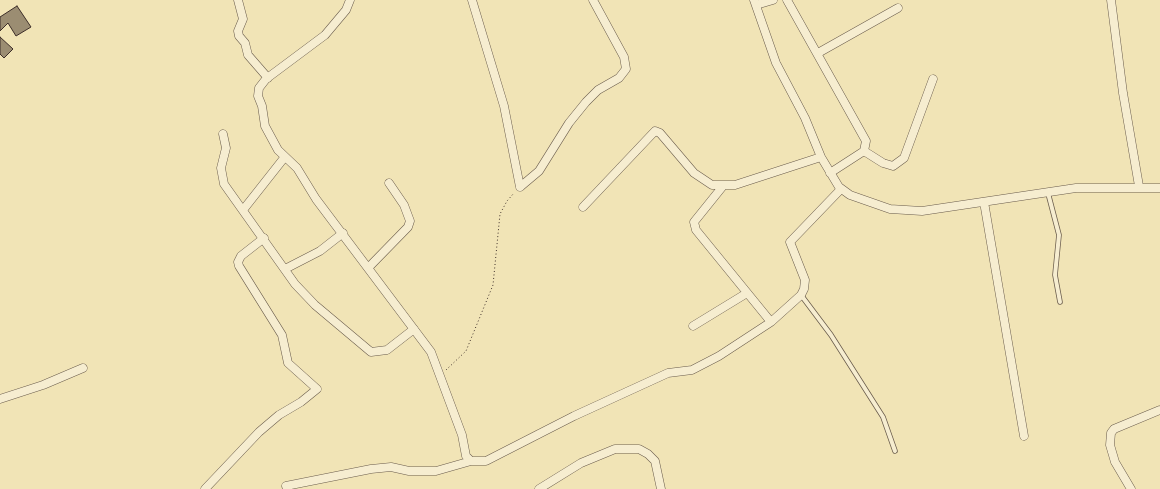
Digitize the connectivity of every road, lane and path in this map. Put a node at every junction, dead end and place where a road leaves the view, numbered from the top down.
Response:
1 (238, 0) edge
2 (350, 0) edge
3 (472, 0) edge
4 (593, 0) edge
5 (773, 0) edge
6 (787, 0) edge
7 (1111, 0) edge
8 (755, 3) edge
9 (898, 8) dead end
10 (818, 53) junction
11 (268, 78) junction
12 (933, 79) dead end
13 (223, 134) dead end
14 (864, 151) junction
15 (821, 157) junction
16 (284, 158) junction
17 (830, 173) junction
18 (388, 183) dead end
19 (723, 186) junction
20 (1139, 186) junction
21 (520, 187) junction
22 (1160, 188) edge
23 (840, 189) junction
24 (1048, 193) junction
25 (984, 202) junction
26 (583, 207) dead end
27 (243, 210) junction
28 (343, 233) junction
29 (264, 238) junction
30 (368, 268) junction
31 (285, 269) junction
32 (747, 293) junction
33 (801, 295) junction
34 (1060, 302) dead end
35 (771, 322) junction
36 (693, 326) dead end
37 (414, 328) junction
38 (83, 368) dead end
39 (440, 374) junction
40 (0, 399) edge
41 (1160, 410) edge
42 (1024, 436) dead end
43 (895, 451) dead end
44 (471, 461) junction
45 (286, 486) dead end
46 (205, 489) edge
47 (539, 489) edge
48 (661, 489) edge
49 (1131, 489) edge

1 - 11 street
2 - 11 street
3 - 21 street
4 - 21 street
5 - 8 street
6 - 10 street
7 - 20 street
8 - 15 street
9 - 10 street
10 - 14 street
11 - 16 street
12 - 14 street
13 - 27 street
14 - 17 street
15 - 17 street
15 - 19 street
16 - 27 street
16 - 28 street
17 - 23 street
18 - 30 street
19 - 26 street
19 - 32 street
20 - 22 street
20 - 24 street
21 - 39 path
23 - 25 street
23 - 33 street
24 - 25 street
24 - 34 lane
25 - 42 street
27 - 29 street
28 - 30 street
28 - 31 street
29 - 31 street
29 - 46 street
30 - 37 street
31 - 37 street
32 - 35 street
32 - 36 street
33 - 35 street
33 - 43 lane
35 - 44 street
37 - 39 street
38 - 40 street
39 - 44 street
41 - 49 street
44 - 45 street
47 - 48 street

